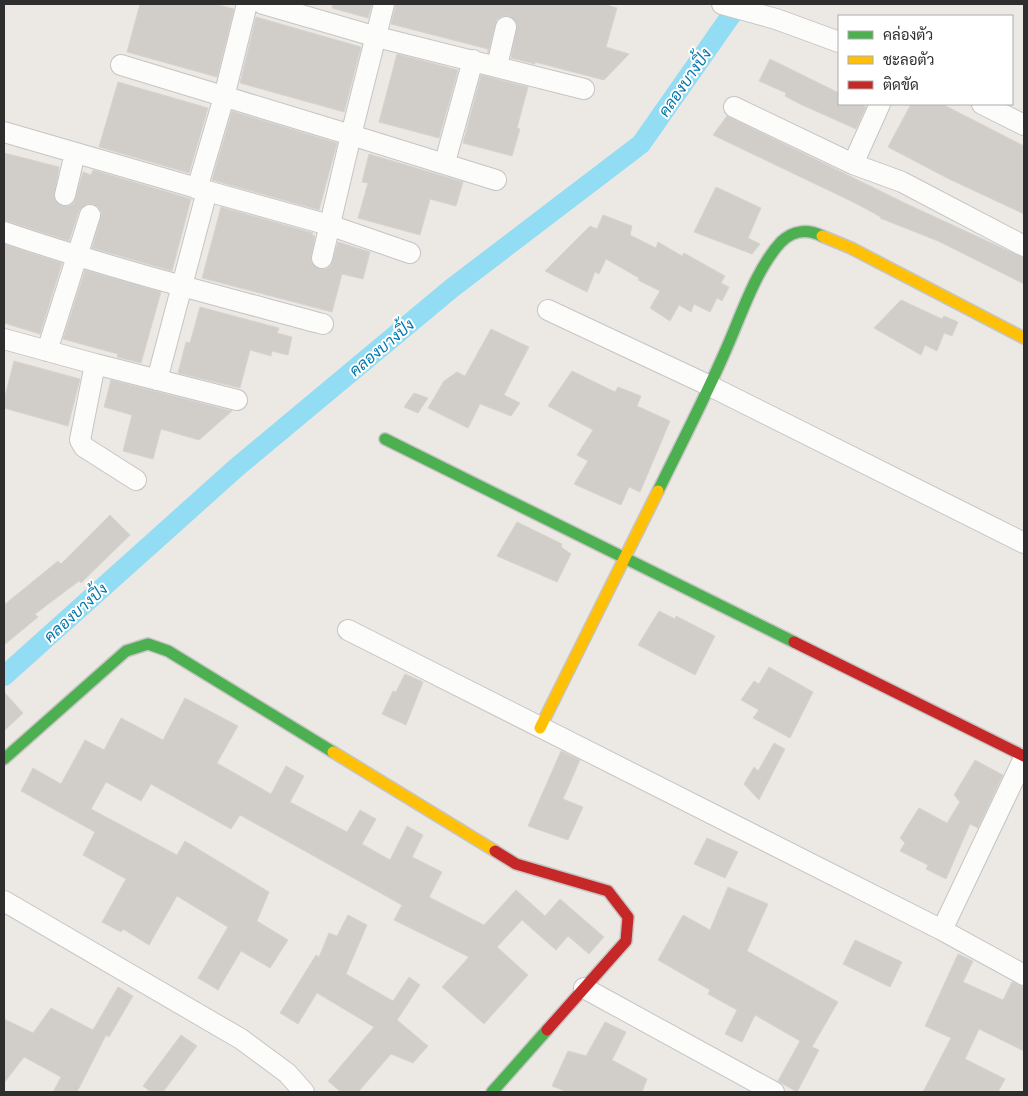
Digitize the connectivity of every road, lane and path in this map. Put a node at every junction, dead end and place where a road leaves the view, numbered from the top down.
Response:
1 (246, 4) edge
2 (263, 4) edge
3 (384, 4) edge
4 (722, 4) edge
5 (506, 27) dead end
6 (377, 37) junction
7 (838, 42) edge
8 (473, 60) junction
9 (121, 66) dead end
10 (498, 66) junction
11 (584, 90) dead end
12 (224, 97) junction
13 (880, 105) edge
14 (984, 105) edge
15 (734, 107) dead end
16 (1024, 125) edge
17 (4, 132) edge
18 (352, 135) junction
19 (75, 153) junction
20 (445, 162) junction
21 (853, 164) junction
22 (496, 180) dead end
23 (202, 190) junction
24 (65, 195) dead end
25 (90, 215) dead end
26 (330, 225) junction
27 (4, 232) edge
28 (1024, 246) edge
29 (410, 253) dead end
30 (78, 257) junction
31 (322, 258) dead end
32 (181, 287) junction
33 (548, 310) dead end
34 (323, 324) dead end
35 (1024, 338) edge
36 (4, 339) edge
37 (46, 351) junction
38 (95, 364) junction
39 (157, 380) junction
40 (710, 386) junction
41 (237, 400) dead end
42 (386, 438) dead end
43 (136, 480) dead end
44 (1024, 543) edge
45 (625, 556) junction
46 (348, 630) dead end
47 (540, 728) junction
48 (1024, 757) edge
49 (4, 760) edge
50 (4, 901) edge
51 (942, 930) junction
52 (1024, 976) edge
53 (584, 988) junction
54 (304, 1092) edge
55 (492, 1092) edge
56 (774, 1092) edge

1 - 12 street
2 - 6 street
3 - 6 street
4 - 7 street
5 - 10 street
6 - 8 street
6 - 18 street
8 - 10 street
8 - 20 street
9 - 12 street
10 - 11 street
12 - 18 street
12 - 23 street
13 - 21 street
14 - 16 street
15 - 21 street
17 - 19 street
18 - 20 street
18 - 26 street
19 - 23 street
19 - 24 street
20 - 22 street
21 - 28 street
23 - 26 street
23 - 32 street
25 - 30 street
26 - 29 street
26 - 31 street
27 - 30 street
30 - 32 street
30 - 37 street
32 - 34 street
32 - 39 street
33 - 40 street
35 - 40 street
36 - 37 street
37 - 38 street
38 - 39 street
38 - 43 street
39 - 41 street
40 - 44 street
40 - 45 street
42 - 45 street
45 - 47 street
45 - 48 street
46 - 47 street
47 - 51 street
48 - 51 street
49 - 53 street
50 - 54 street
51 - 52 street
53 - 55 street
53 - 56 street

